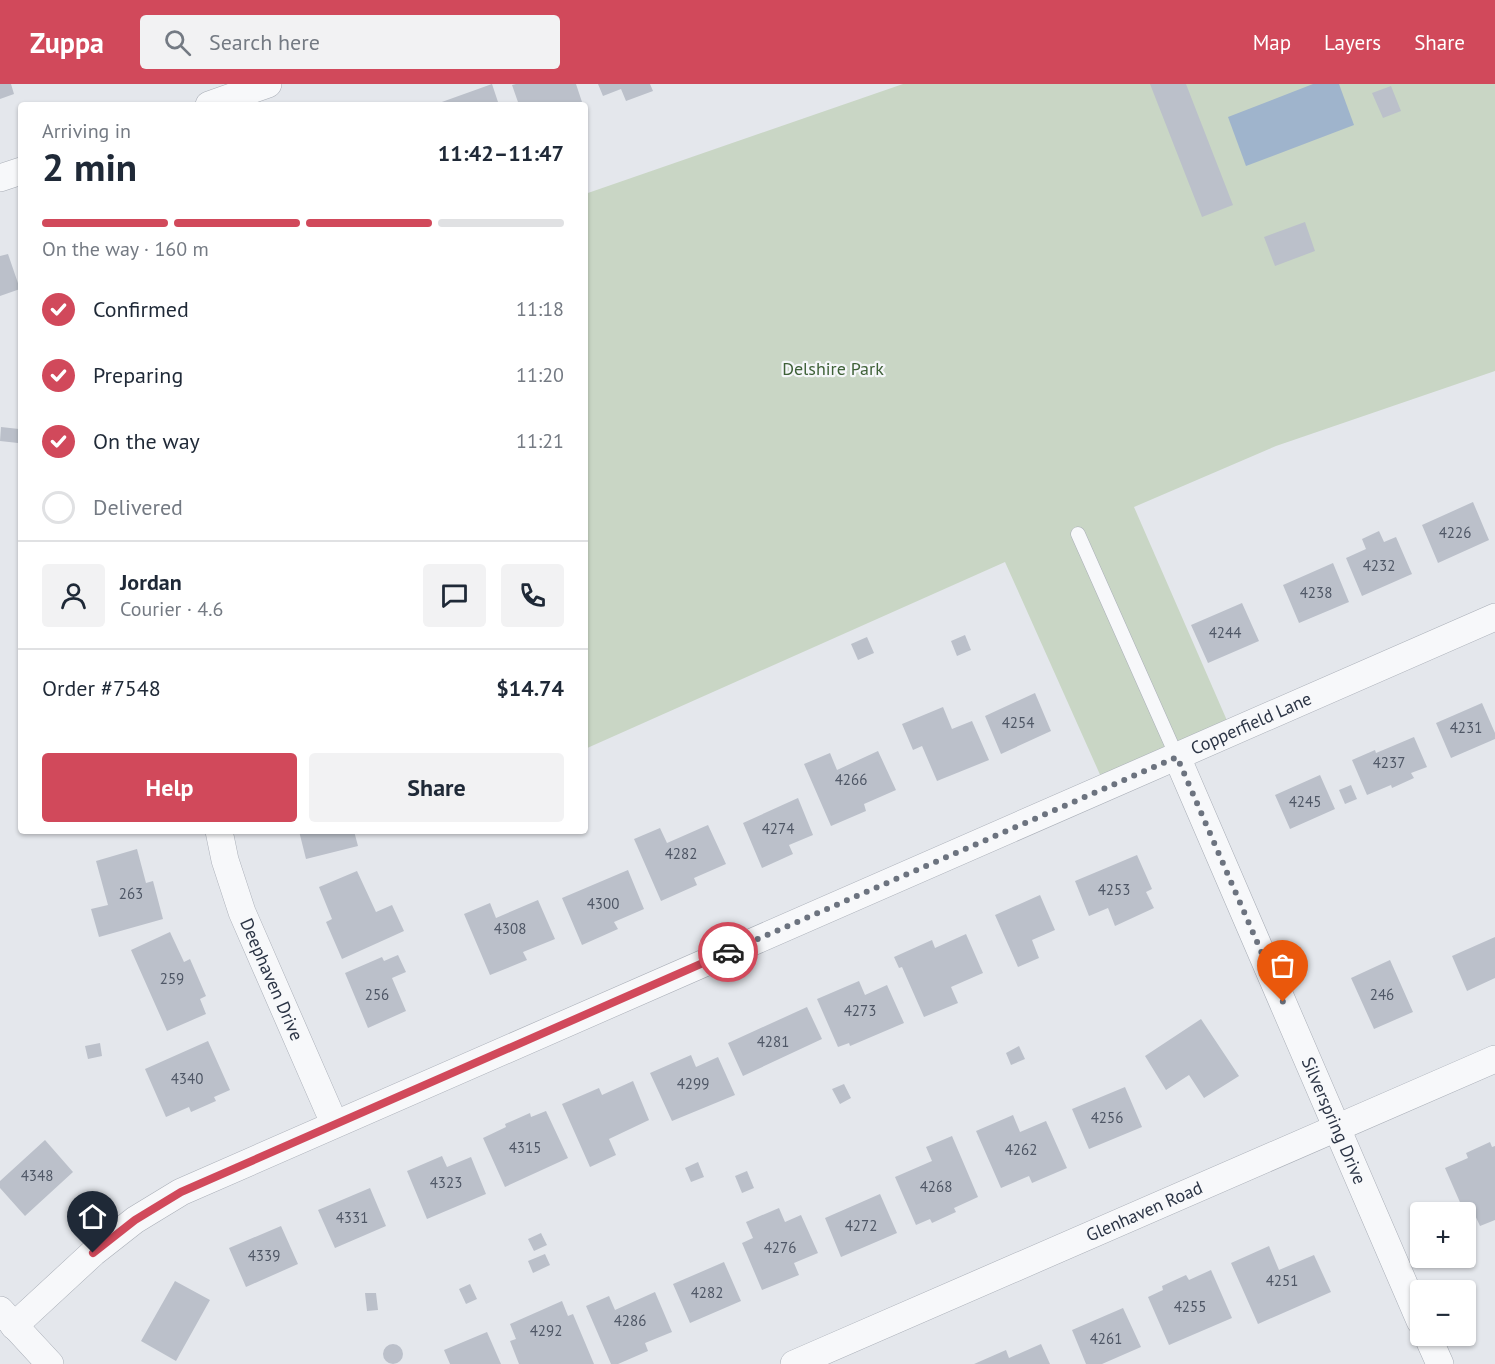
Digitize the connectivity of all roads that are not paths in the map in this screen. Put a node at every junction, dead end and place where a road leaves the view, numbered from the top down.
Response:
1 (268, 84) edge
2 (218, 102) edge
3 (18, 172) edge
4 (0, 178) edge
5 (1078, 534) dead end
6 (1495, 617) edge
7 (1177, 757) junction
8 (220, 834) edge
9 (1495, 1059) edge
10 (334, 1123) junction
11 (1336, 1129) junction
12 (1410, 1298) edge
13 (7, 1318) edge
14 (1432, 1346) edge
15 (50, 1364) edge
16 (794, 1364) edge
17 (1440, 1364) edge

1 - 2 street
3 - 4 street
5 - 7 lane
6 - 7 street, Copperfield Lane
7 - 10 street, Copperfield Lane
7 - 11 street, Silverspring Drive
8 - 10 street, Deephaven Drive
9 - 11 street, Glenhaven Road
10 - 13 street, Copperfield Lane
11 - 12 street, Silverspring Drive
11 - 16 street, Glenhaven Road
13 - 15 street
14 - 17 street

